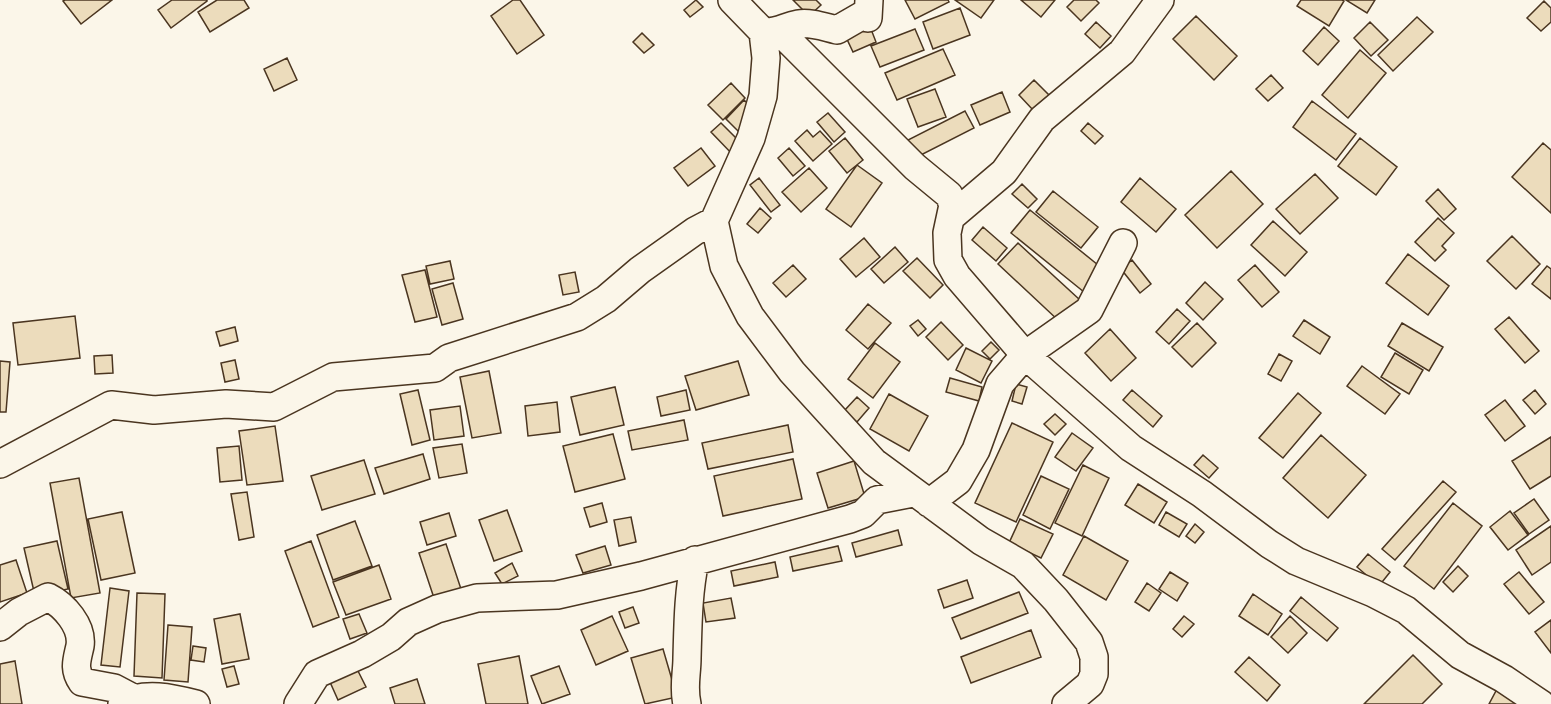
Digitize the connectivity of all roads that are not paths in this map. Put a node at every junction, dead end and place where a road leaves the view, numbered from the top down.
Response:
1 (732, 0) edge
2 (869, 0) edge
3 (1160, 0) edge
4 (771, 32) junction
5 (951, 217) junction
6 (714, 221) junction
7 (1123, 243) dead end
8 (1025, 355) junction
9 (874, 462) junction
10 (0, 464) edge
11 (921, 498) junction
12 (877, 500) junction
13 (695, 560) junction
14 (0, 627) edge
15 (128, 701) edge
16 (196, 704) edge
17 (298, 704) edge
18 (687, 704) edge
19 (1066, 704) edge
20 (1541, 704) edge

1 - 4 street
2 - 4 street
3 - 5 street
4 - 5 street
4 - 6 street
5 - 8 street
6 - 9 street
6 - 10 street
7 - 8 street
8 - 11 street
8 - 20 street
9 - 11 street
9 - 12 street
11 - 12 street
11 - 19 street
12 - 13 street
13 - 17 street
13 - 18 street
14 - 15 street
15 - 16 street

